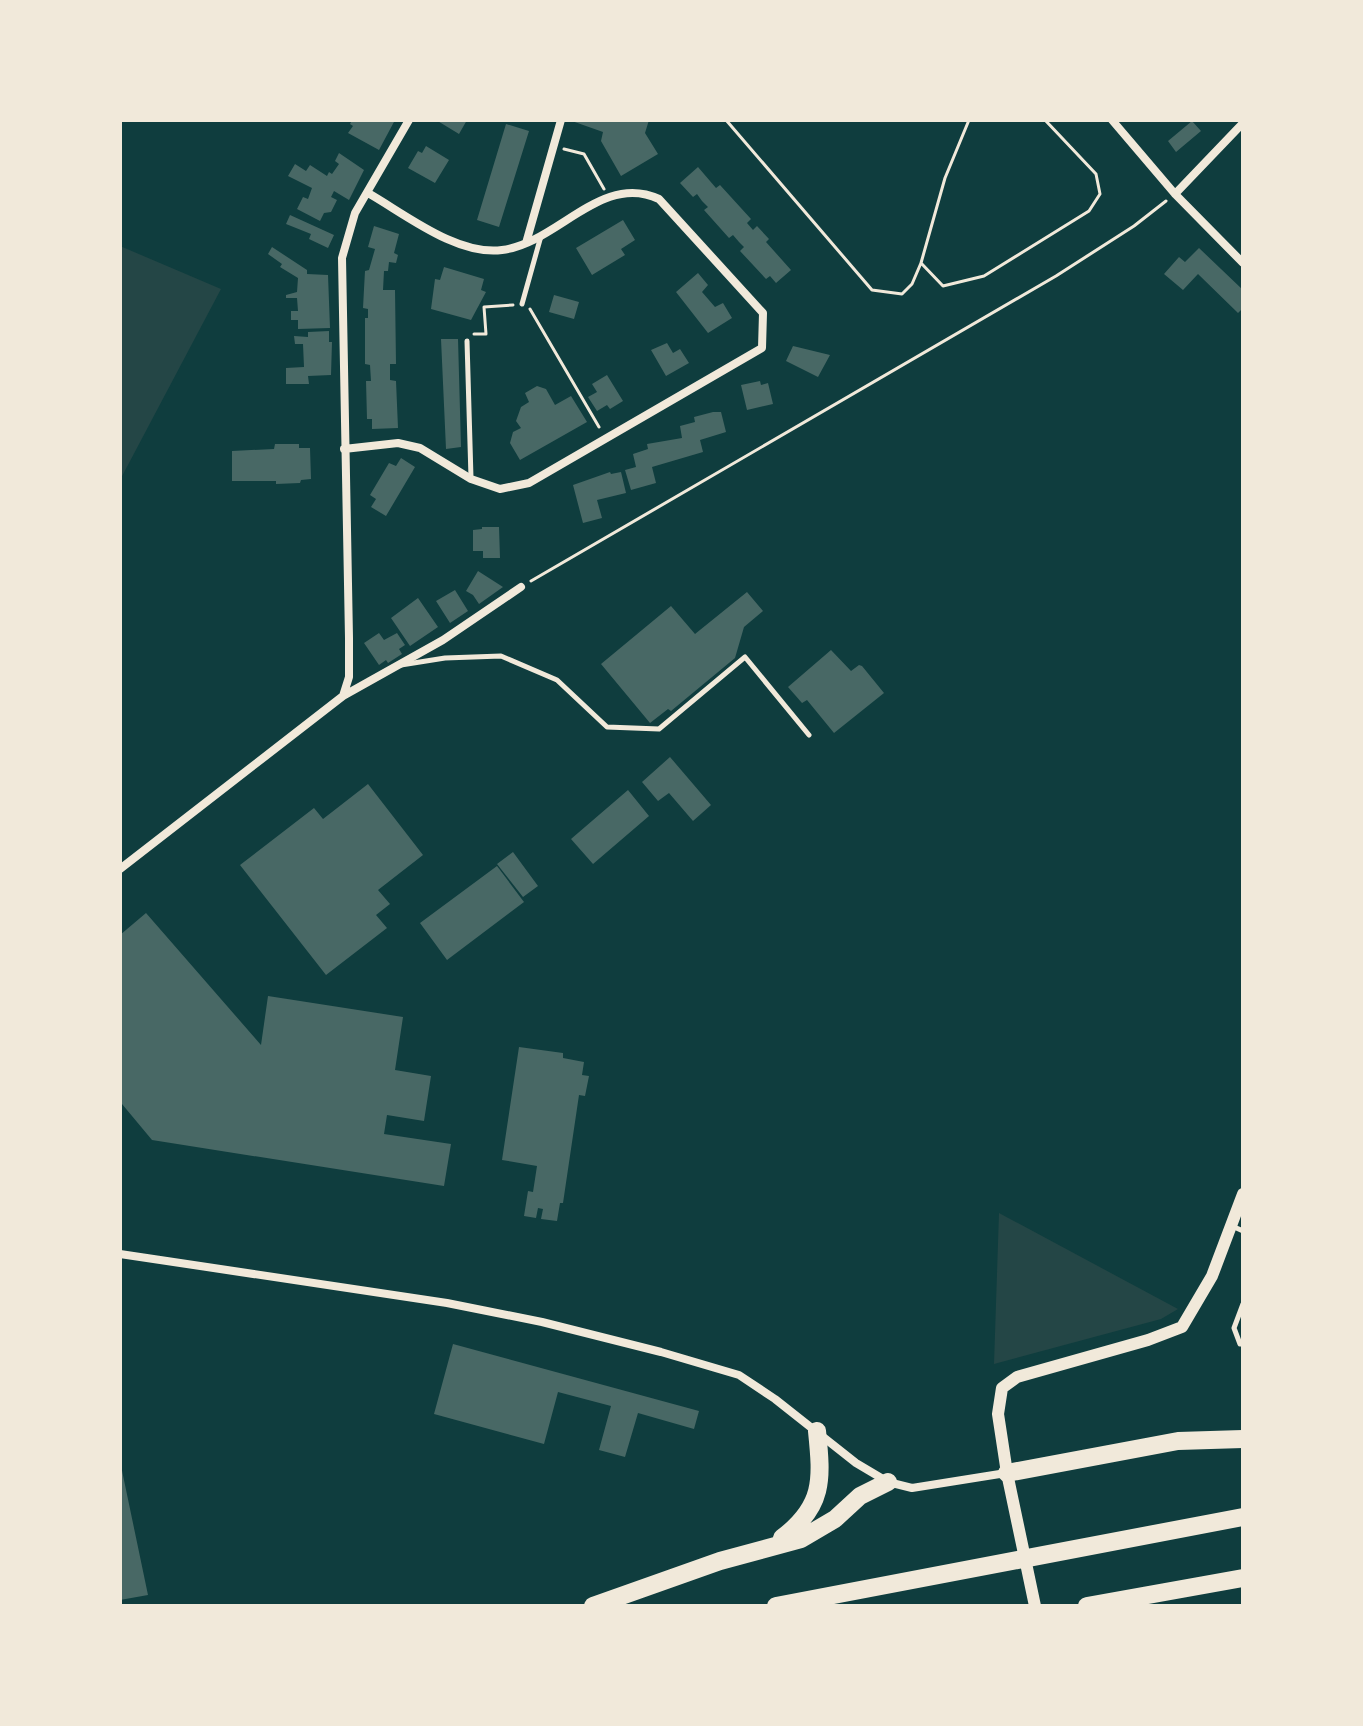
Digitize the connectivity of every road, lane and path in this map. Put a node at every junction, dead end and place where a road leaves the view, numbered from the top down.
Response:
1 (409, 120) edge
2 (561, 120) edge
3 (726, 120) edge
4 (969, 120) edge
5 (1045, 120) edge
6 (1112, 120) edge
7 (1243, 123) edge
8 (552, 146) junction
9 (368, 193) junction
10 (1175, 194) junction
11 (608, 196) junction
12 (541, 236) junction
13 (526, 243) junction
14 (921, 263) junction
15 (1243, 263) edge
16 (522, 304) junction
17 (467, 341) joint
18 (606, 439) junction
19 (344, 449) junction
20 (471, 479) junction
21 (521, 587) joint
22 (400, 665) junction
23 (343, 696) junction
24 (809, 735) dead end
25 (120, 869) edge
26 (1243, 1194) edge
27 (1237, 1228) edge
28 (120, 1254) edge
29 (1243, 1304) edge
30 (1243, 1344) edge
31 (817, 1431) junction
32 (1243, 1439) edge
33 (1007, 1473) junction
34 (888, 1482) junction
35 (1243, 1517) edge
36 (772, 1545) junction
37 (1243, 1578) edge
38 (593, 1606) edge
39 (776, 1606) edge
40 (1035, 1606) edge
41 (1087, 1606) edge

1 - 9 street
2 - 8 street
3 - 14 path
4 - 14 path
5 - 14 path
6 - 10 street
7 - 10 street
8 - 11 path
8 - 13 street
9 - 13 street
9 - 19 street
10 - 15 street
10 - 21 path
11 - 12 street
11 - 18 street
12 - 13 street
12 - 16 lane
16 - 17 path
16 - 18 path
17 - 20 lane
18 - 20 street
19 - 20 street
19 - 23 street
21 - 22 street
22 - 23 street
22 - 24 lane
23 - 25 street
26 - 27 street
27 - 33 street
28 - 31 street
29 - 30 lane
31 - 34 street
31 - 36 highway
32 - 33 highway
33 - 34 street
33 - 40 street
34 - 36 highway
35 - 39 highway
36 - 38 highway
37 - 41 highway

